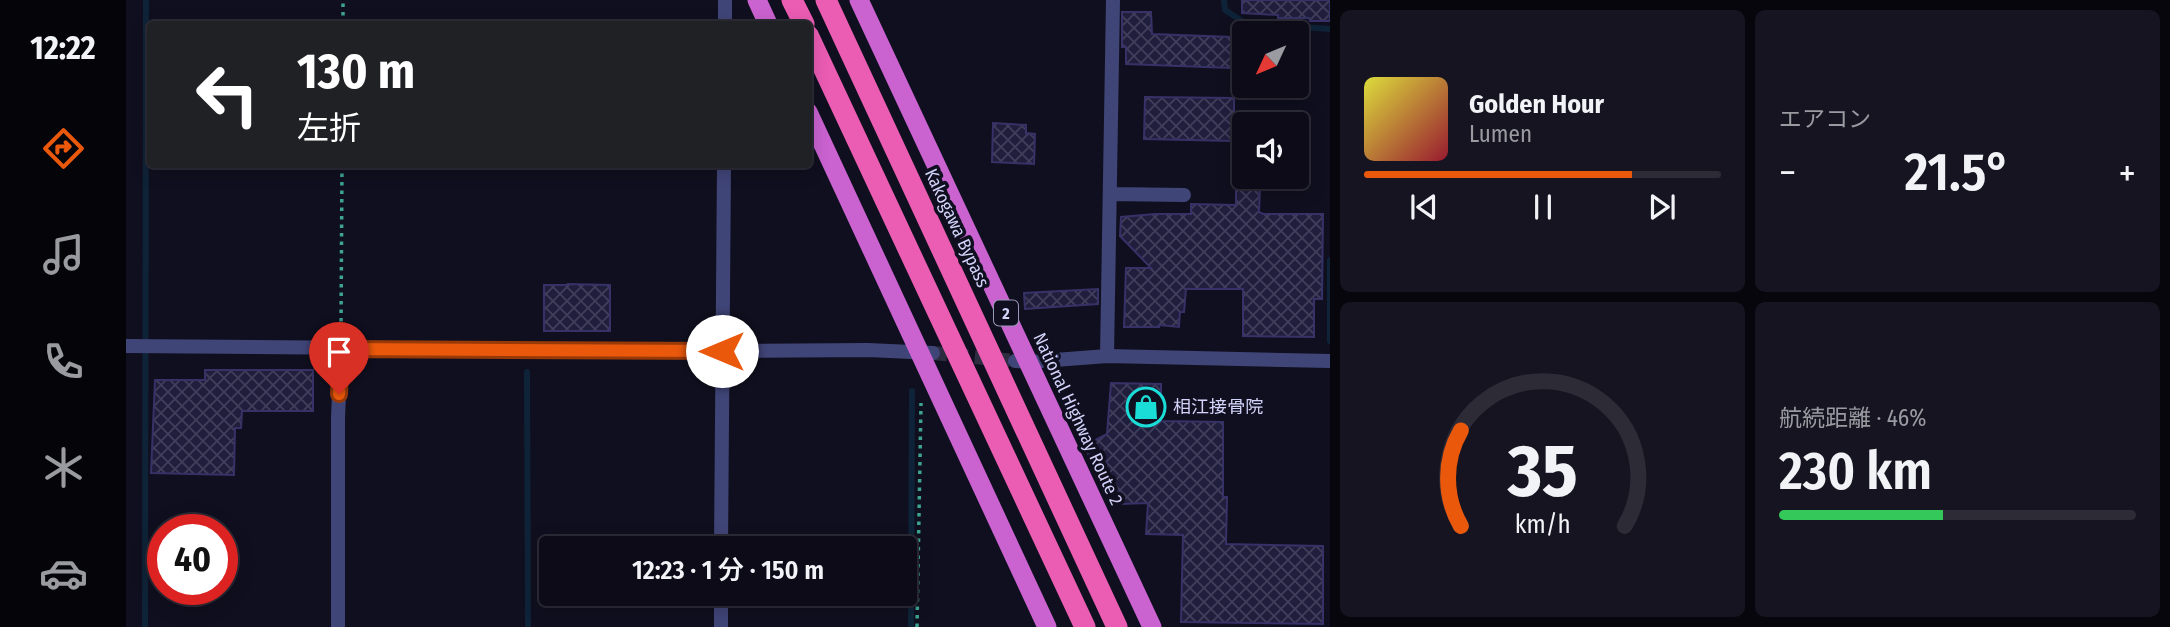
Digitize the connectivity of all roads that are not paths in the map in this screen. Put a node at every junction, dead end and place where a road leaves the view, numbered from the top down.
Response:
1 (725, 0) edge
2 (757, 0) edge
3 (792, 0) edge
4 (826, 0) edge
5 (859, 0) edge
6 (1113, 0) edge
7 (725, 21) edge
8 (767, 21) edge
9 (802, 21) edge
10 (812, 43) edge
11 (812, 120) edge
12 (724, 168) edge
13 (1110, 194) junction
14 (1184, 195) dead end
15 (126, 346) edge
16 (341, 349) junction
17 (722, 351) junction
18 (926, 353) junction
19 (1107, 356) junction
20 (1330, 360) edge
21 (1022, 362) junction
22 (721, 536) edge
23 (721, 606) edge
24 (338, 627) edge
25 (721, 627) edge
26 (1047, 627) edge
27 (1085, 627) edge
28 (1117, 627) edge
29 (1152, 627) edge

1 - 7 street
2 - 8 highway
3 - 9 highway
4 - 28 highway, Kakogawa Bypass / 2
5 - 21 highway, National Highway Route 2 / 2
6 - 13 street
10 - 27 highway
11 - 18 highway
12 - 17 street
13 - 14 street
13 - 19 street
15 - 16 street
16 - 17 street
16 - 24 street
17 - 18 street
17 - 22 street
18 - 26 highway
19 - 20 street
19 - 21 street
21 - 29 highway, National Highway Route 2 / 2
23 - 25 street

